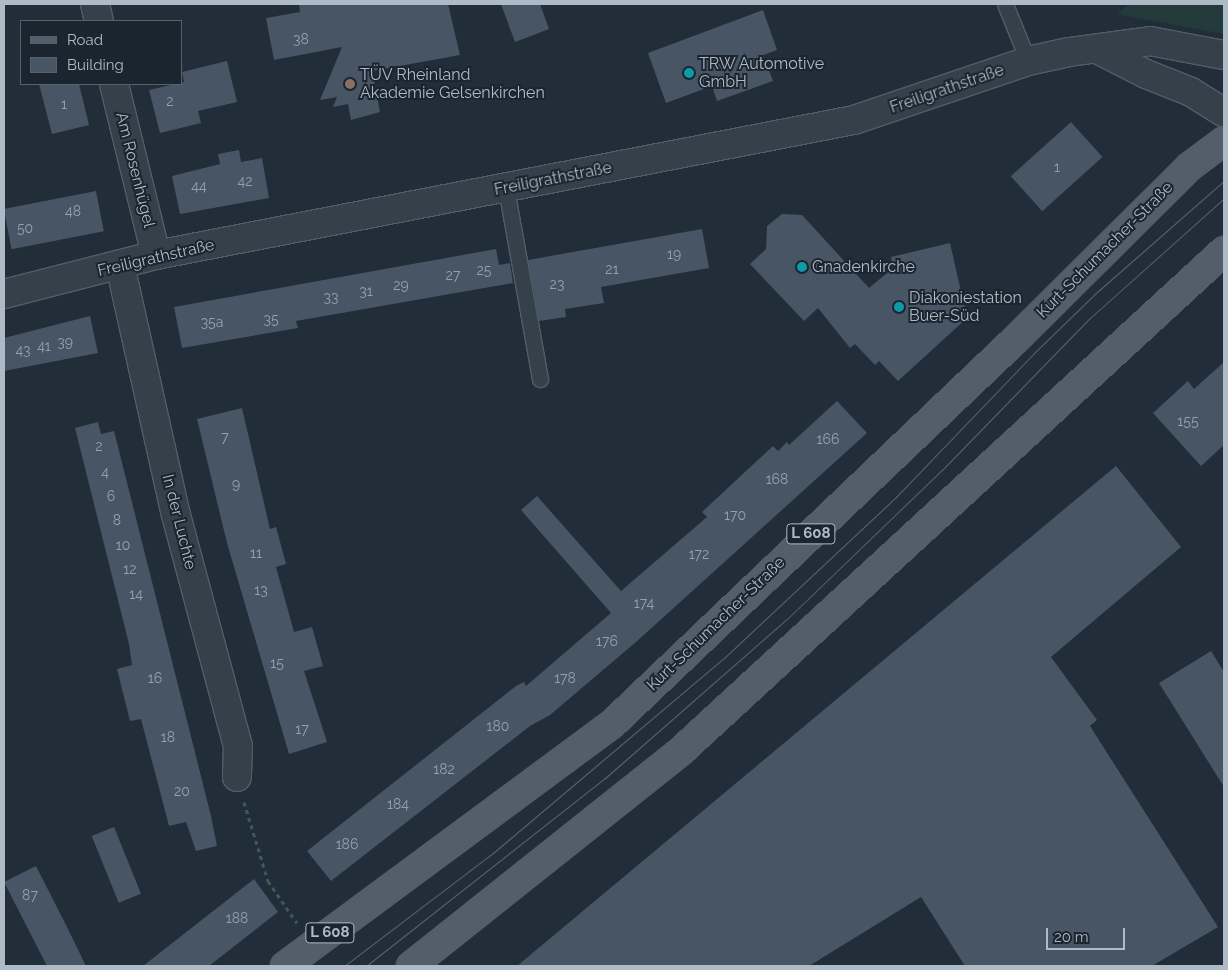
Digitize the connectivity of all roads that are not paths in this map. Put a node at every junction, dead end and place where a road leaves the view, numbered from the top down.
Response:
1 (95, 4) edge
2 (1005, 4) edge
3 (99, 20) edge
4 (1098, 50) junction
5 (1224, 55) edge
6 (1028, 61) junction
7 (114, 85) edge
8 (1224, 113) edge
9 (1224, 141) edge
10 (506, 188) junction
11 (1224, 251) edge
12 (156, 255) junction
13 (120, 265) junction
14 (4, 294) edge
15 (540, 379) dead end
16 (237, 777) road end
17 (285, 966) edge
18 (411, 966) edge

1 - 3 street
2 - 6 lane
4 - 5 street, Freiligrathstraße
4 - 6 street, Freiligrathstraße
4 - 8 street
6 - 10 street, Freiligrathstraße
7 - 12 street, Am Rosenhügel
9 - 17 main road, Kurt-Schumacher-Straße / L 608
10 - 12 street, Freiligrathstraße
10 - 15 lane
11 - 18 main road
12 - 13 street, Freiligrathstraße
13 - 14 street, Freiligrathstraße
13 - 16 street, In der Luchte

